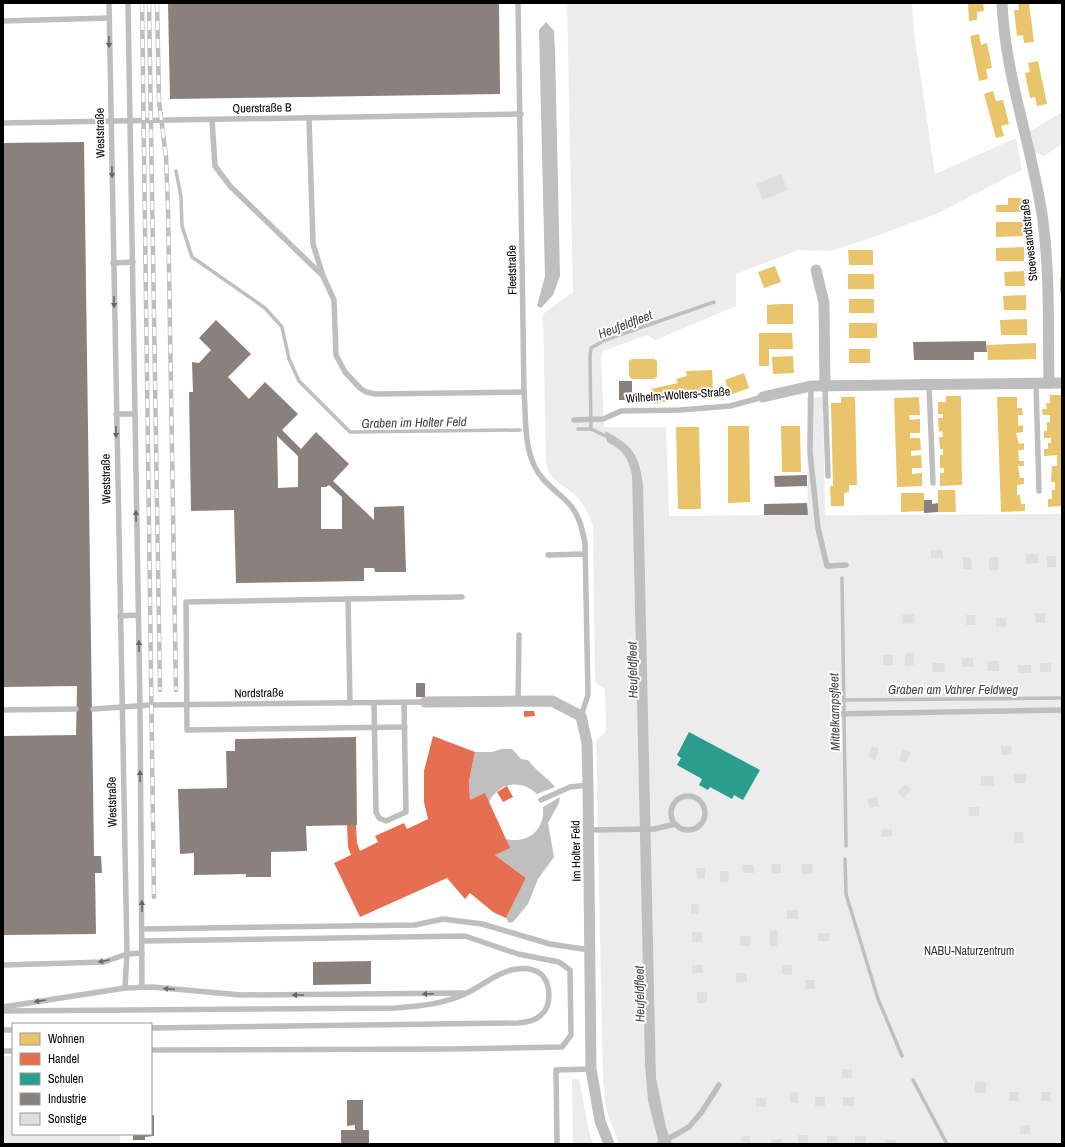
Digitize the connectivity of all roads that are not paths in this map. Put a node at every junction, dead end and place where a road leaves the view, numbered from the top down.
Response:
1 (109, 3) edge
2 (128, 3) edge
3 (518, 3) edge
4 (1002, 3) edge
5 (109, 18) junction
6 (3, 21) edge
7 (521, 114) junction
8 (308, 118) junction
9 (212, 120) junction
10 (130, 121) junction
11 (111, 122) junction
12 (3, 123) edge
13 (133, 262) junction
14 (113, 263) junction
15 (816, 270) dead end
16 (323, 276) junction
17 (1036, 383) junction
18 (1049, 383) junction
19 (1062, 383) edge
20 (929, 385) junction
21 (811, 386) junction
22 (825, 387) junction
23 (524, 392) junction
24 (763, 397) joint
25 (116, 414) junction
26 (135, 414) junction
27 (575, 420) dead end
28 (828, 476) dead end
29 (933, 483) dead end
30 (1039, 491) dead end
31 (585, 554) junction
32 (548, 555) dead end
33 (846, 565) dead end
34 (462, 597) dead end
35 (348, 599) junction
36 (138, 615) junction
37 (120, 616) junction
38 (519, 635) dead end
39 (518, 701) junction
40 (425, 702) joint
41 (350, 703) junction
42 (374, 703) junction
43 (404, 703) junction
44 (186, 705) junction
45 (121, 706) junction
46 (140, 706) junction
47 (76, 709) dead end
48 (93, 709) dead end
49 (3, 710) edge
50 (1062, 710) edge
51 (833, 714) dead end
52 (581, 716) junction
53 (405, 727) junction
54 (375, 728) junction
55 (588, 785) junction
56 (541, 800) dead end
57 (675, 824) junction
58 (589, 830) junction
59 (142, 928) junction
60 (142, 941) junction
61 (590, 950) junction
62 (142, 953) junction
63 (127, 954) junction
64 (3, 964) edge
65 (125, 988) junction
66 (142, 988) junction
67 (467, 993) junction
68 (3, 1007) edge
69 (3, 1012) edge
70 (152, 1028) edge
71 (152, 1050) edge
72 (592, 1069) junction
73 (719, 1085) dead end
74 (557, 1144) edge
75 (609, 1144) edge
76 (659, 1144) edge

1 - 5 lane, Weststraße
2 - 10 lane
3 - 7 lane, Fleetstraße
4 - 18 street, Stoevesandtstraße
5 - 6 lane
5 -> 11 lane, Weststraße
7 - 8 lane, Querstraße B
7 - 23 lane, Fleetstraße
8 - 9 lane, Querstraße B
8 - 16 lane
9 - 10 lane, Querstraße B
9 - 16 lane
10 - 11 lane, Querstraße B
10 - 13 lane
11 - 12 lane, Querstraße B
11 -> 14 lane, Weststraße
13 - 14 lane
13 - 26 lane
14 -> 25 lane, Weststraße
15 - 22 street
16 - 23 lane
17 - 18 street, Wilhelm-Wolters-Straße
17 - 20 street, Wilhelm-Wolters-Straße
17 - 30 lane
18 - 19 street, Wilhelm-Wolters-Straße
20 - 22 street, Wilhelm-Wolters-Straße
20 - 29 lane
21 - 22 street, Wilhelm-Wolters-Straße
21 - 24 street, Wilhelm-Wolters-Straße
21 - 33 lane
22 - 28 lane
23 - 31 lane, Fleetstraße
24 - 27 lane, Wilhelm-Wolters-Straße
25 - 26 lane
25 -> 37 lane, Weststraße
36 -> 26 lane
31 - 32 lane
31 - 52 lane
34 - 35 lane
35 - 41 lane
35 - 44 lane
36 - 37 lane
46 -> 36 lane
37 - 45 lane, Weststraße
38 - 39 lane
39 - 40 street
39 - 52 street
40 - 43 lane, Nordstraße
41 - 42 lane, Nordstraße
41 - 44 lane, Nordstraße
42 - 43 lane, Nordstraße
42 - 54 lane
43 - 53 lane
44 - 46 lane, Nordstraße
44 - 54 lane
45 - 46 lane, Nordstraße
45 - 48 lane, Nordstraße
45 - 63 lane, Weststraße
59 -> 46 lane
47 - 49 lane
50 - 51 lane
52 - 55 street, Im Holter Feld
53 - 54 lane
53 - 54 lane
55 - 56 lane
55 - 58 street, Im Holter Feld
57 - 57 lane
57 - 58 lane
58 - 61 street, Im Holter Feld
59 - 60 lane
59 - 61 lane
60 - 62 lane
60 - 71 lane
61 - 72 street, Im Holter Feld
62 - 63 lane
62 - 66 lane
63 -> 64 lane
63 - 65 lane, Weststraße
65 - 66 lane
65 -> 68 lane
67 -> 66 lane
67 - 69 lane
67 - 70 lane
72 - 74 lane
72 - 75 street, Im Holter Feld
73 - 76 lane

